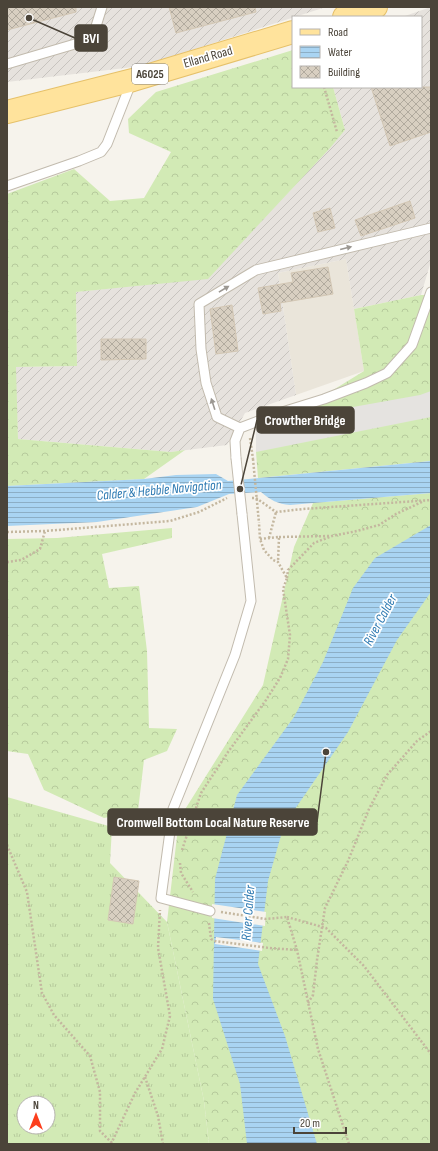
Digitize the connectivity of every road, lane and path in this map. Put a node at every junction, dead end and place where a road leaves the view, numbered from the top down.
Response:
1 (102, 7) edge
2 (376, 7) edge
3 (347, 16) edge
4 (292, 32) edge
5 (7, 64) edge
6 (133, 80) junction
7 (324, 88) edge
8 (7, 112) edge
9 (337, 132) dead end
10 (7, 186) edge
11 (431, 228) edge
12 (431, 292) edge
13 (240, 428) junction
14 (253, 459) dead end
15 (229, 498) dead end
16 (250, 498) dead end
17 (426, 500) junction
18 (431, 500) edge
19 (276, 512) junction
20 (45, 531) junction
21 (7, 532) edge
22 (332, 536) junction
23 (279, 537) junction
24 (269, 538) junction
25 (260, 539) junction
26 (7, 562) edge
27 (278, 562) junction
28 (287, 578) junction
29 (431, 731) edge
30 (7, 844) edge
31 (182, 851) dead end
32 (180, 857) dead end
33 (161, 898) junction
34 (208, 910) junction
35 (286, 917) junction
36 (322, 927) junction
37 (298, 950) junction
38 (308, 1003) junction
39 (431, 1054) edge
40 (145, 1077) junction
41 (111, 1143) edge
42 (163, 1144) edge
43 (349, 1144) edge

1 - 5 lane
2 - 3 main road
4 - 6 main road, Elland Road / A6025
6 - 8 main road, Elland Road / A6025
6 - 10 lane
7 - 9 path
13 -> 11 lane
12 - 13 lane
13 - 33 lane, bridge
14 - 25 path, bridge
15 - 20 path
16 - 19 path
17 - 18 path
17 - 19 path
17 - 22 path
19 - 24 path
20 - 21 path
20 - 26 path
22 - 23 path
22 - 28 path
23 - 24 path
23 - 27 path
24 - 25 path
25 - 27 path
27 - 28 path
28 - 31 path
29 - 36 path
30 - 41 path
32 - 34 path
33 - 34 lane
33 - 40 path
34 - 35 path
34 - 37 path
35 - 36 path
35 - 37 path
36 - 38 path
36 - 39 path
37 - 38 path
38 - 43 path
40 - 41 path
40 - 42 path

